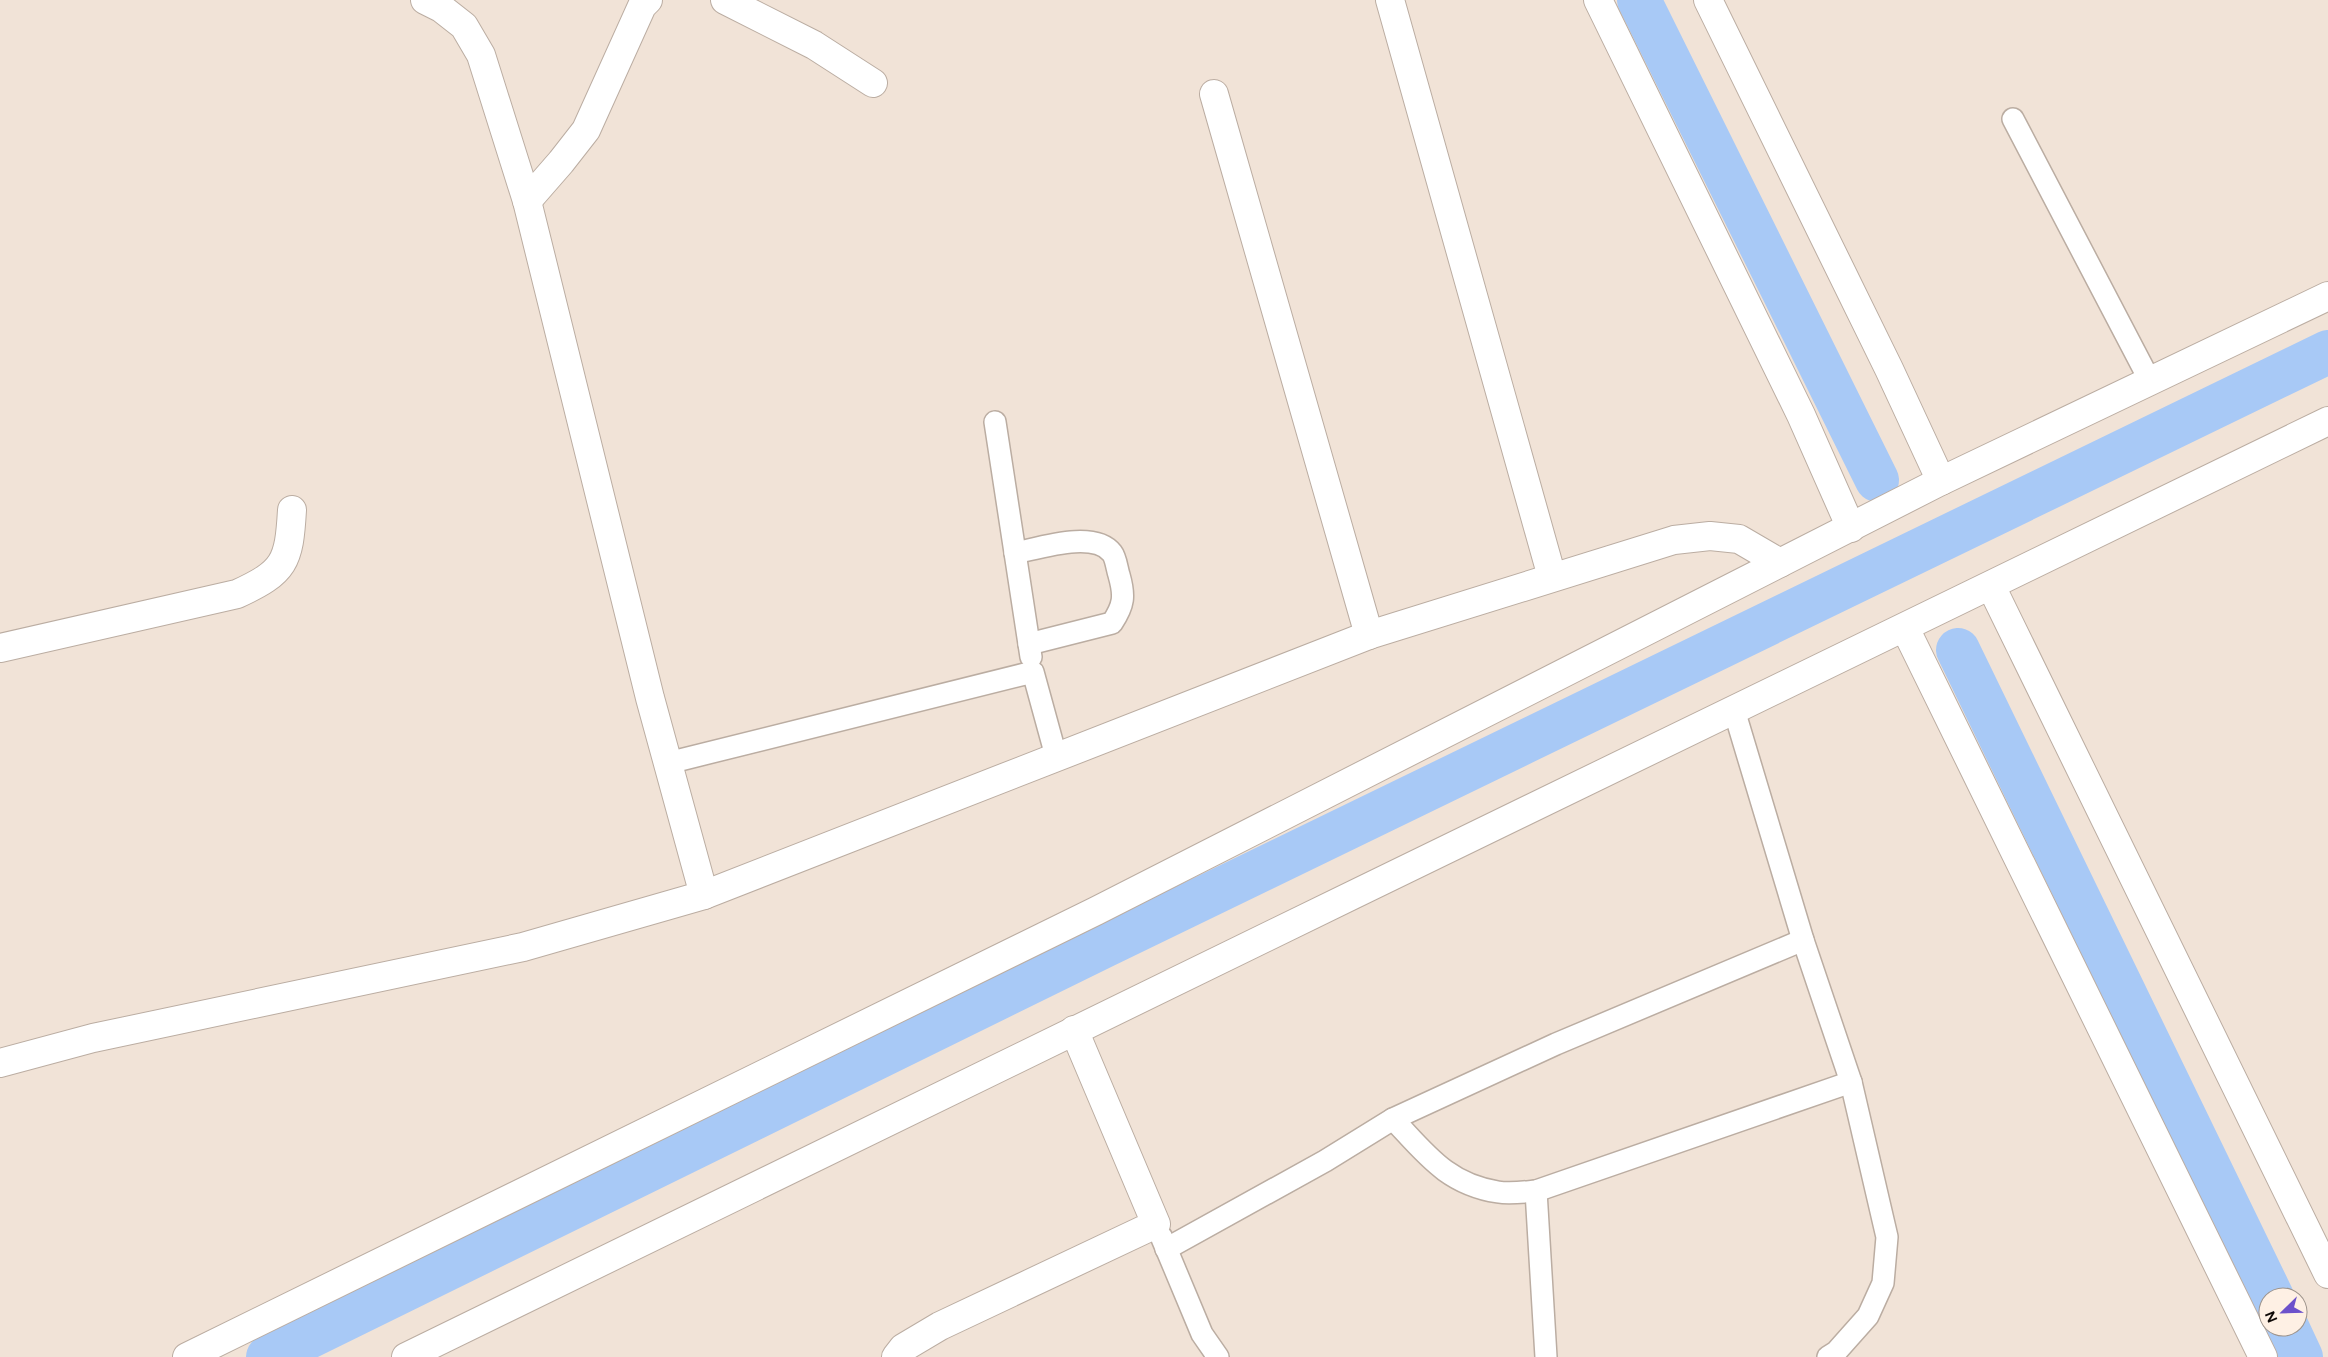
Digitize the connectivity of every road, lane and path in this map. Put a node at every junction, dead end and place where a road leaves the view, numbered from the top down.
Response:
1 (425, 0) edge
2 (648, 0) edge
3 (725, 0) edge
4 (1390, 0) edge
5 (1598, 0) edge
6 (1708, 0) edge
7 (873, 83) dead end
8 (1214, 94) dead end
9 (2013, 119) dead end
10 (527, 201) junction
11 (2328, 296) edge
12 (2150, 381) junction
13 (2328, 421) edge
14 (995, 422) dead end
15 (1941, 481) junction
16 (292, 510) dead end
17 (1852, 528) junction
18 (1015, 553) junction
19 (1780, 563) junction
20 (1552, 577) junction
21 (1991, 586) junction
22 (1905, 628) junction
23 (1369, 635) junction
24 (1029, 644) junction
25 (0, 648) edge
26 (1034, 672) junction
27 (1734, 710) junction
28 (1056, 756) junction
29 (668, 763) junction
30 (704, 895) junction
31 (1803, 940) junction
32 (1074, 1030) junction
33 (0, 1063) edge
34 (1851, 1082) junction
35 (1394, 1119) junction
36 (1536, 1192) junction
37 (1161, 1236) junction
38 (2328, 1274) edge
39 (187, 1357) edge
40 (406, 1357) edge
41 (896, 1357) edge
42 (1218, 1357) edge
43 (1546, 1357) edge
44 (1828, 1357) edge
45 (2263, 1357) edge

1 - 10 street
2 - 10 street
3 - 7 street
4 - 20 street
5 - 17 street
6 - 15 street
8 - 23 street
9 - 12 lane
10 - 29 street
11 - 12 street
12 - 15 street
13 - 21 street
14 - 18 lane
15 - 17 street
16 - 25 street
17 - 19 street
18 - 24 lane
18 - 24 lane
19 - 20 street
19 - 39 street
20 - 23 street
21 - 22 street
21 - 38 street
22 - 27 street
22 - 45 street
23 - 28 street
24 - 26 lane
26 - 28 lane
26 - 29 lane
27 - 31 lane
27 - 32 street
28 - 30 street
29 - 30 street
30 - 33 street
31 - 34 lane
31 - 35 lane
32 - 37 street
32 - 40 street
34 - 36 lane
34 - 44 lane
35 - 36 lane
35 - 37 lane
36 - 43 lane
37 - 41 street
37 - 42 lane

